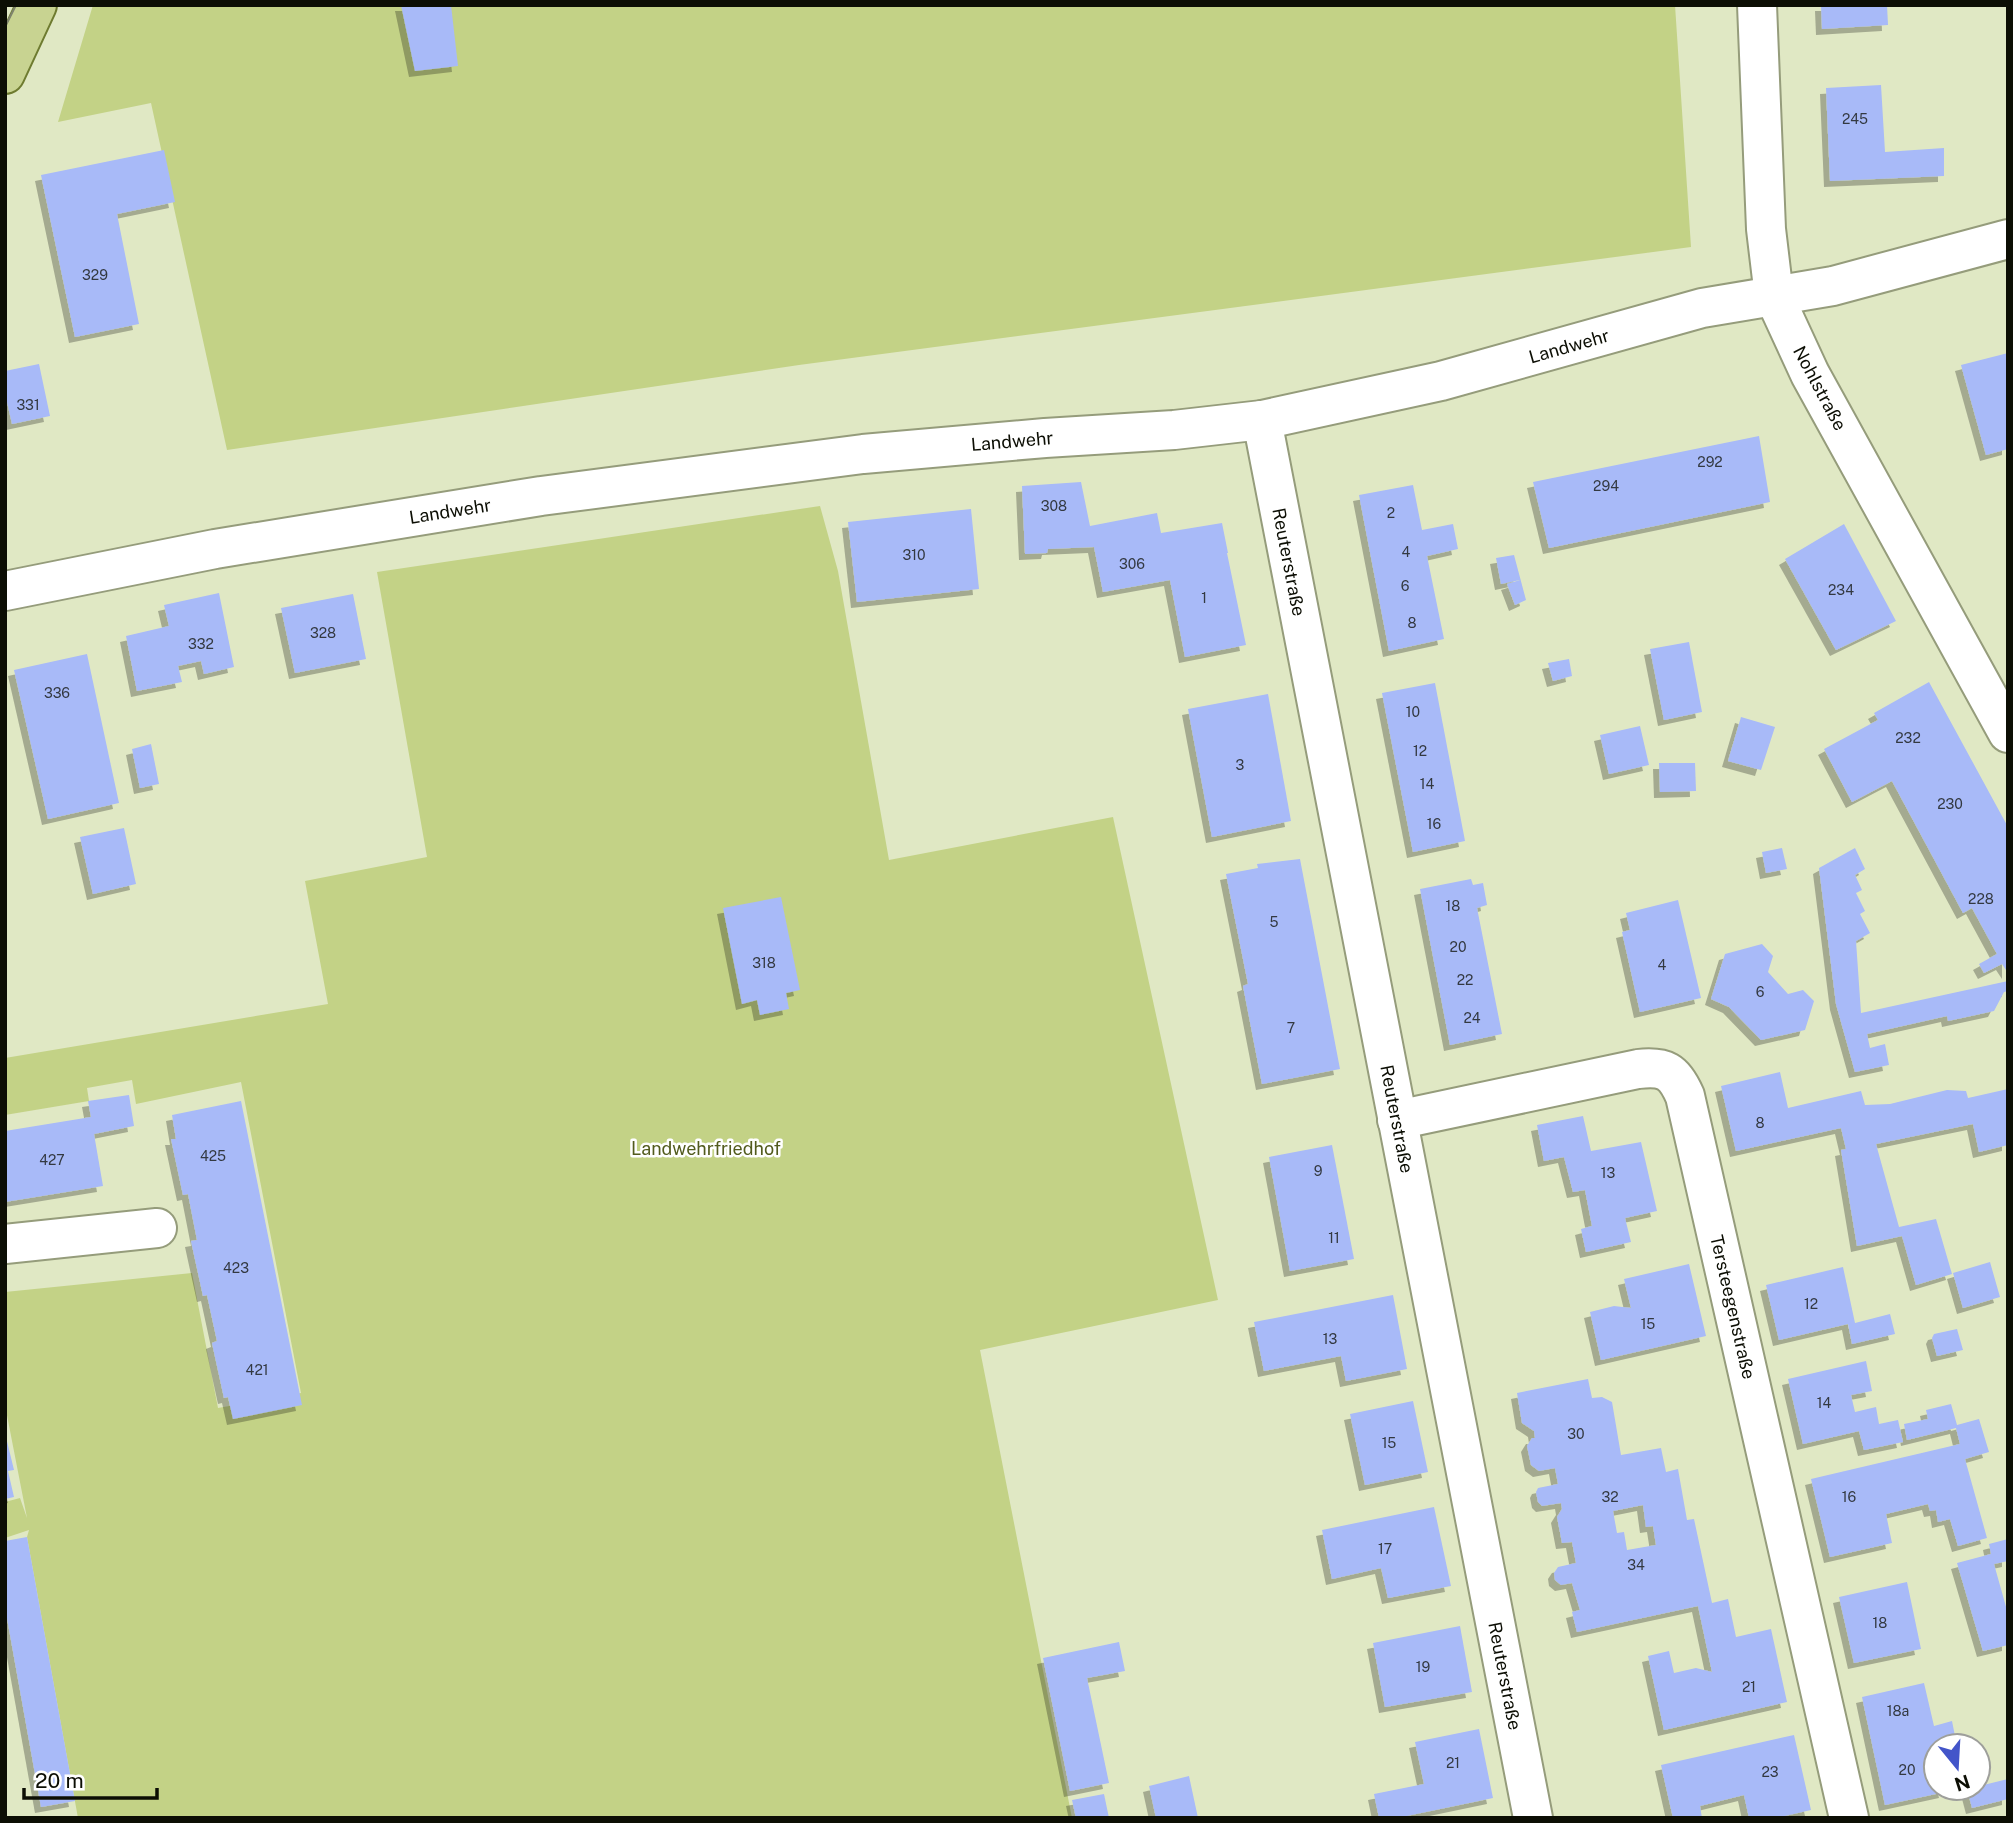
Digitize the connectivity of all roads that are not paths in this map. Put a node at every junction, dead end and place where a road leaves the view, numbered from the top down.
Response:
1 (37, 5) edge
2 (1757, 5) edge
3 (5, 74) edge
4 (2008, 239) edge
5 (1774, 296) junction
6 (1262, 420) junction
7 (5, 591) edge
8 (2008, 733) edge
9 (1397, 1120) junction
10 (157, 1228) dead end
11 (5, 1244) edge
12 (1533, 1818) edge
13 (1849, 1818) edge

1 - 3 main road
2 - 5 street, Nohlstraße
4 - 5 street, Landwehr
5 - 6 street, Landwehr
5 - 8 street, Nohlstraße
6 - 7 street, Landwehr
6 - 9 street, Reuterstraße
9 - 12 street, Reuterstraße
9 - 13 street, Tersteegenstraße
10 - 11 street

